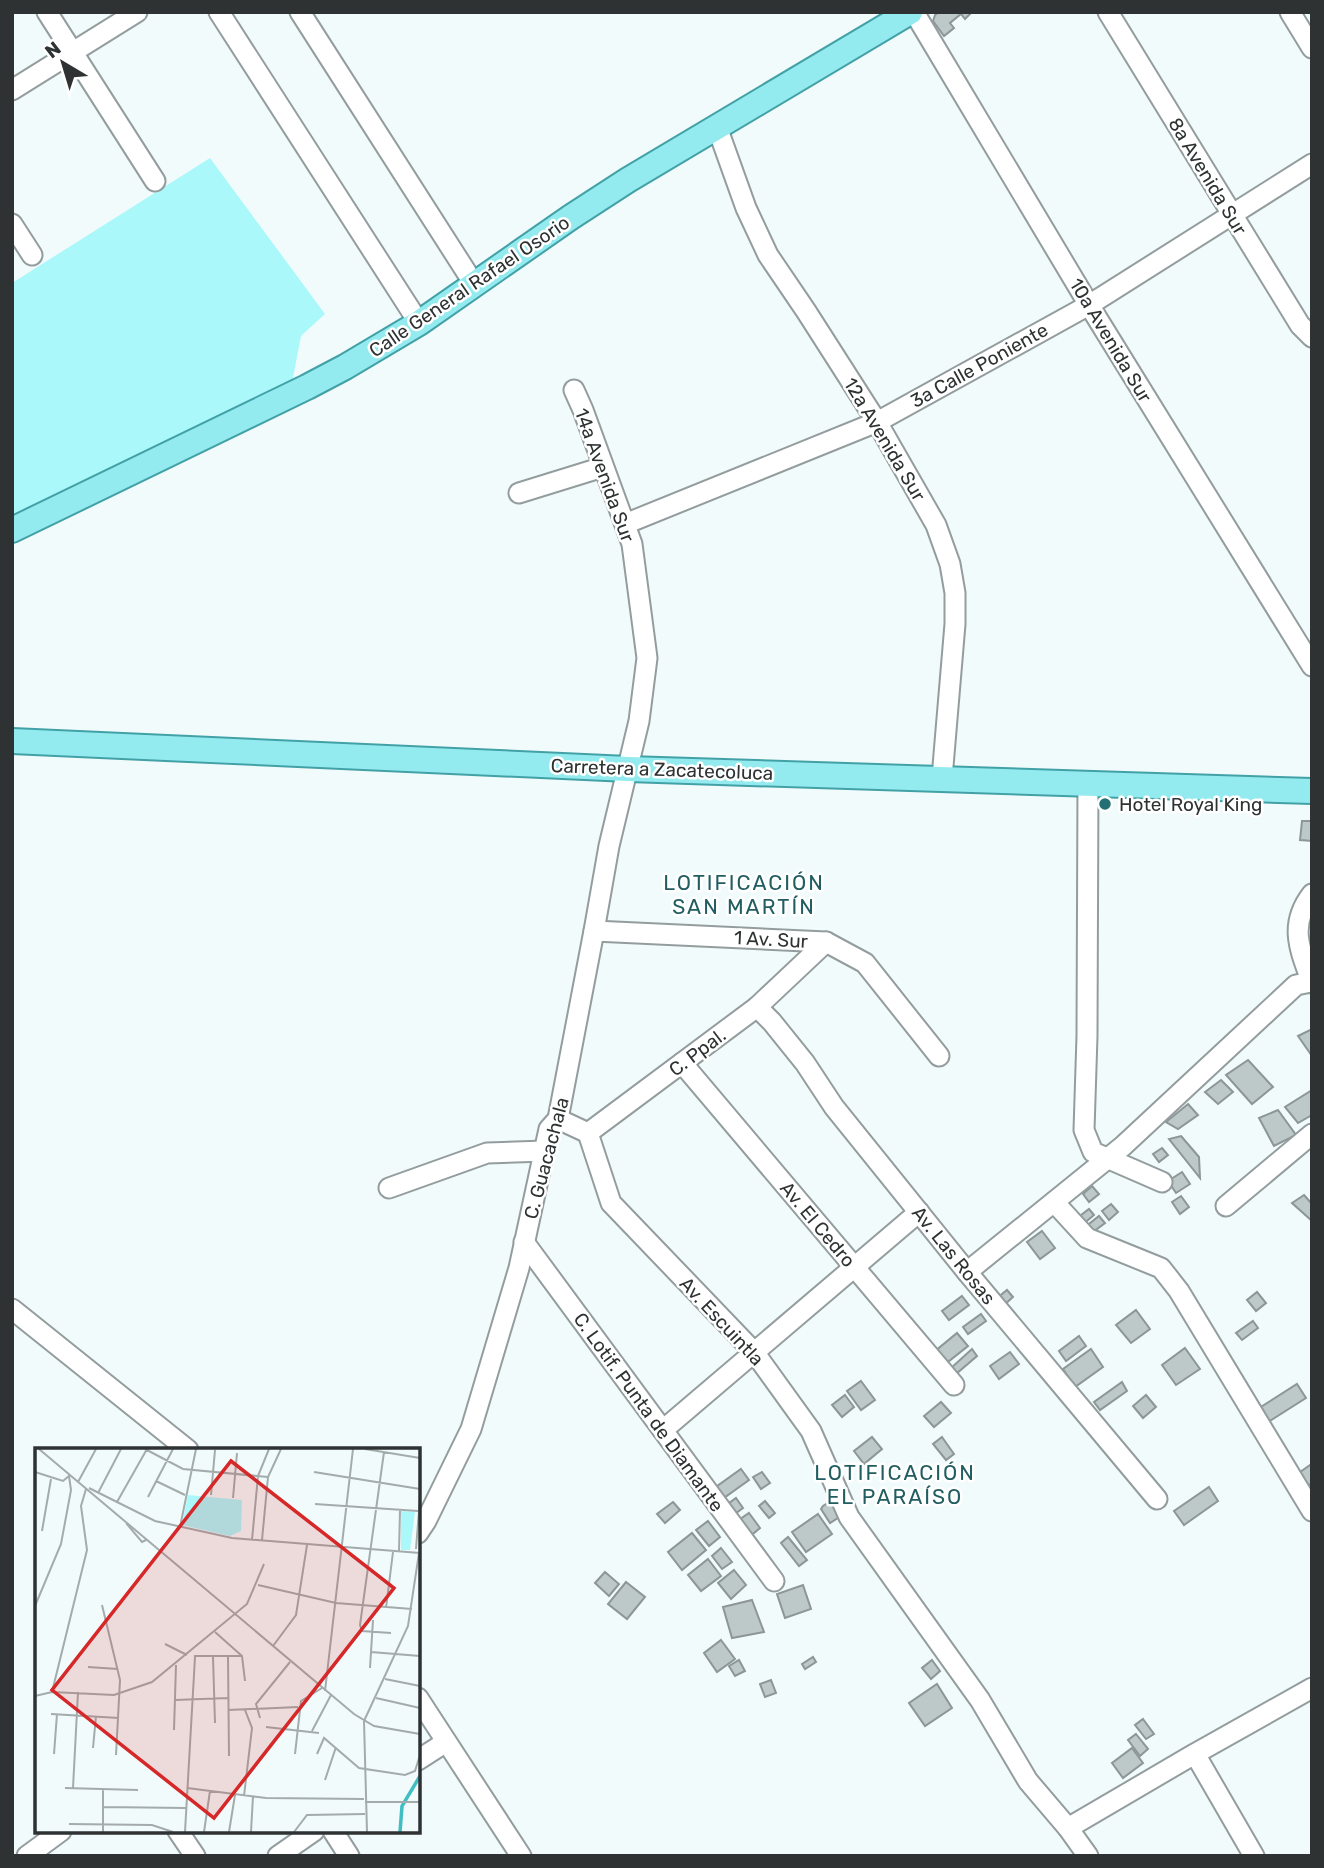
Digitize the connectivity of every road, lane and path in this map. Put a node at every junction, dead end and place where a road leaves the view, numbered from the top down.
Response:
1 (47, 12) edge
2 (136, 12) edge
3 (219, 12) edge
4 (300, 12) edge
5 (912, 12) edge
6 (1108, 12) edge
7 (1290, 12) edge
8 (1312, 48) edge
9 (73, 52) junction
10 (12, 90) edge
11 (717, 127) junction
12 (1312, 164) edge
13 (155, 181) dead end
14 (1231, 215) junction
15 (12, 224) edge
16 (32, 256) dead end
17 (474, 284) junction
18 (1089, 305) junction
19 (419, 323) junction
20 (1312, 337) edge
21 (574, 390) dead end
22 (877, 422) junction
23 (603, 467) junction
24 (519, 493) dead end
25 (625, 524) junction
26 (12, 530) edge
27 (1312, 666) edge
28 (12, 741) edge
29 (628, 769) junction
30 (942, 778) junction
31 (1088, 783) junction
32 (1312, 791) edge
33 (1312, 894) edge
34 (594, 931) junction
35 (826, 942) junction
36 (1312, 982) edge
37 (757, 1007) junction
38 (939, 1056) dead end
39 (682, 1063) junction
40 (558, 1119) junction
41 (588, 1133) junction
42 (1312, 1134) edge
43 (545, 1151) junction
44 (1108, 1158) junction
45 (1162, 1182) dead end
46 (389, 1188) dead end
47 (1054, 1202) junction
48 (1226, 1206) dead end
49 (919, 1212) junction
50 (524, 1242) junction
51 (854, 1267) junction
52 (967, 1272) junction
53 (12, 1309) edge
54 (754, 1352) junction
55 (954, 1385) dead end
56 (663, 1430) junction
57 (186, 1448) edge
58 (1157, 1499) dead end
59 (1312, 1511) edge
60 (420, 1529) edge
61 (774, 1581) dead end
62 (1312, 1688) edge
63 (420, 1701) edge
64 (446, 1742) junction
65 (1195, 1754) junction
66 (420, 1759) edge
67 (1068, 1828) junction
68 (58, 1833) edge
69 (179, 1833) edge
70 (311, 1833) edge
71 (334, 1833) edge
72 (27, 1856) edge
73 (195, 1856) edge
74 (278, 1856) edge
75 (349, 1856) edge
76 (522, 1856) edge
77 (1088, 1856) edge
78 (1254, 1856) edge

1 - 9 street
2 - 9 street
3 - 19 street
4 - 17 street
5 - 11 main road, Calle General Rafael Osorio
5 - 18 street, 10a Avenida Sur
6 - 14 street, 8a Avenida Sur
7 - 8 street
9 - 10 street
9 - 13 street
11 - 17 main road, Calle General Rafael Osorio
11 - 22 street, 12a Avenida Sur
12 - 14 street, 3a Calle Poniente
14 - 18 street, 3a Calle Poniente
14 - 20 street, 8a Avenida Sur
15 - 16 street
17 - 19 main road, Calle General Rafael Osorio
18 - 22 street, 3a Calle Poniente
18 - 27 street, 10a Avenida Sur
19 - 26 main road, Calle General Rafael Osorio
21 - 23 street, 14a Avenida Sur
22 - 25 street, 3a Calle Poniente
22 - 30 street, 12a Avenida Sur
23 - 24 street
23 - 25 street, 14a Avenida Sur
25 - 29 street, 14a Avenida Sur
28 - 29 main road, Carretera a Zacatecoluca
29 - 30 main road, Carretera a Zacatecoluca
29 - 34 street, C. Guacachala
30 - 31 main road, Carretera a Zacatecoluca
31 - 32 main road, Carretera a Zacatecoluca
31 - 44 street
33 - 36 street
34 - 35 street, 1 Av. Sur
34 - 40 street, C. Guacachala
35 - 37 street, C. Ppal.
35 - 38 street, 1 Av. Sur
36 - 44 street
37 - 39 street, C. Ppal.
37 - 49 street, Av. Las Rosas
39 - 41 street, C. Ppal.
39 - 51 street, Av. El Cedro
40 - 41 street
40 - 43 street, C. Guacachala
41 - 54 street, Av. Escuintla
42 - 48 street
43 - 46 street
43 - 50 street, C. Guacachala
44 - 45 street
44 - 47 street
47 - 52 street
47 - 59 street
49 - 51 street
49 - 52 street, Av. Las Rosas
50 - 56 street, C. Lotif. Punta de Diamante
50 - 60 street, C. Guacachala
51 - 54 street
51 - 55 street, Av. El Cedro
52 - 58 street, Av. Las Rosas
53 - 57 street
54 - 56 street
54 - 67 street, Av. Escuintla
56 - 61 street, C. Lotif. Punta de Diamante
62 - 65 street
63 - 64 street
64 - 66 street
64 - 76 street
65 - 67 street
65 - 78 street
67 - 77 street, Av. Escuintla
68 - 72 street
69 - 73 street
70 - 74 street
71 - 75 street

